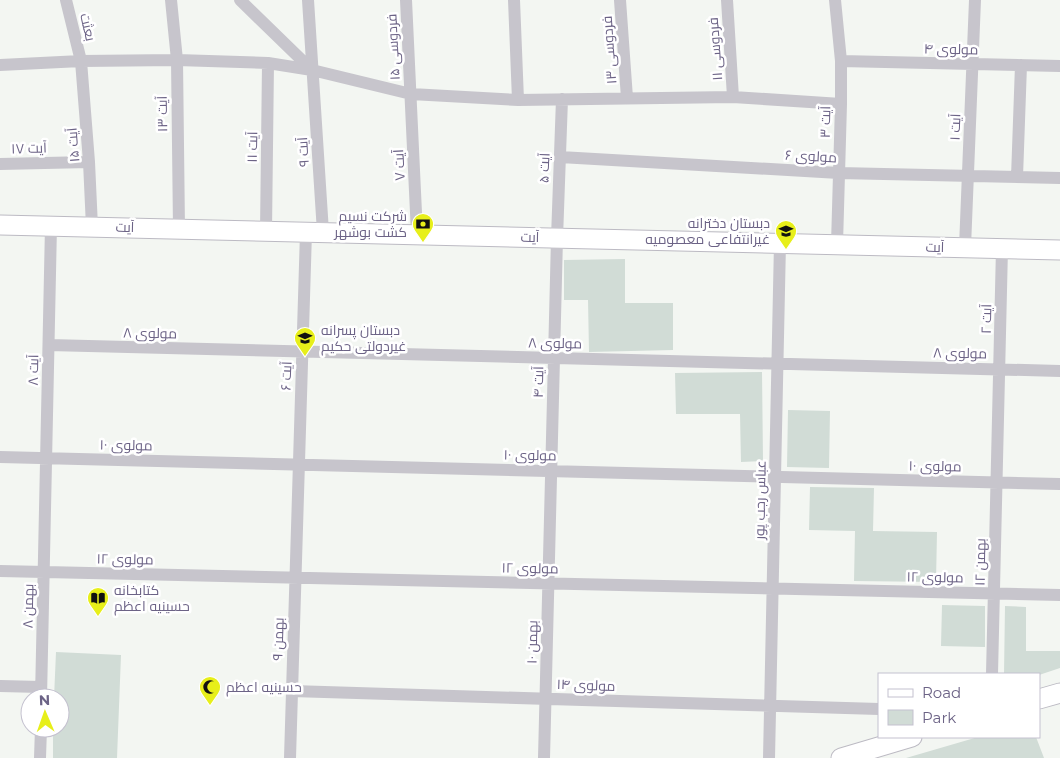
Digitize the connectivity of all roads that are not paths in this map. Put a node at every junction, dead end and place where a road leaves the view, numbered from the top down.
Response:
1 (66, 0) edge
2 (172, 0) edge
3 (240, 0) edge
4 (308, 0) edge
5 (406, 0) edge
6 (514, 0) edge
7 (620, 0) edge
8 (727, 0) edge
9 (835, 0) edge
10 (975, 4) edge
11 (177, 60) junction
12 (81, 61) junction
13 (841, 61) junction
14 (268, 63) junction
15 (972, 64) junction
16 (0, 65) edge
17 (1021, 65) junction
18 (1060, 66) edge
19 (312, 70) junction
20 (410, 94) junction
21 (733, 96) junction
22 (627, 98) junction
23 (562, 99) junction
24 (518, 100) junction
25 (841, 104) junction
26 (560, 157) junction
27 (89, 162) junction
28 (0, 164) edge
29 (839, 173) junction
30 (968, 176) junction
31 (1017, 177) junction
32 (1060, 178) edge
33 (0, 224) edge
34 (51, 226) junction
35 (92, 227) junction
36 (179, 229) junction
37 (266, 231) junction
38 (314, 232) junction
39 (417, 234) junction
40 (557, 238) junction
41 (780, 243) junction
42 (837, 244) junction
43 (965, 248) junction
44 (1002, 248) junction
45 (1060, 250) edge
46 (49, 345) junction
47 (302, 352) junction
48 (554, 358) junction
49 (778, 364) junction
50 (999, 369) junction
51 (1060, 371) edge
52 (998, 450) joint
53 (0, 457) edge
54 (46, 458) junction
55 (299, 464) junction
56 (551, 471) junction
57 (775, 477) junction
58 (997, 482) junction
59 (1060, 484) edge
60 (45, 515) joint
61 (297, 521) joint
62 (550, 527) joint
63 (0, 571) edge
64 (44, 572) junction
65 (295, 578) junction
66 (548, 584) junction
67 (773, 589) junction
68 (994, 594) junction
69 (1060, 595) edge
70 (992, 673) edge
71 (0, 686) edge
72 (41, 688) edge
73 (20, 689) edge
74 (292, 691) junction
75 (1060, 693) edge
76 (546, 699) junction
77 (1040, 699) edge
78 (770, 706) junction
79 (878, 709) edge
80 (41, 738) edge
81 (909, 738) edge
82 (40, 758) edge
83 (290, 758) edge
84 (544, 758) edge
85 (769, 758) edge
86 (841, 758) edge

1 - 12 street, بعثت
2 - 11 street, آیت ۱۳
3 - 19 street
4 - 19 street, آیت ۹
5 - 20 street, فردوسی ۱۵
6 - 24 street
7 - 22 street, فردوسی ۱۳
8 - 21 street, فردوسی ۱۱
9 - 13 street, آیت ۳
10 - 15 street, آیت ۱
11 - 12 street
11 - 14 street
11 - 36 street, آیت ۱۳
12 - 16 street
12 - 27 street, آیت ۱۵
13 - 15 street, مولوی ۴
13 - 25 street, آیت ۳
14 - 19 street
14 - 37 street, آیت ۱۱
15 - 17 street, مولوی ۴
15 - 30 street, آیت ۱
17 - 18 street, مولوی ۴
17 - 31 street
19 - 20 street
19 - 38 street, آیت ۹
20 - 24 street
20 - 39 street, آیت ۷
21 - 22 street
21 - 25 street
22 - 23 street
23 - 24 street
23 - 26 street, آیت ۵
25 - 29 street, آیت ۳
26 - 29 street, مولوی ۶
26 - 40 street, آیت ۵
27 - 28 street, آیت ۱۷
27 - 35 street, آیت ۱۵
29 - 30 street, مولوی ۶
29 - 42 street, آیت ۳
30 - 31 street, مولوی ۶
30 - 43 street, آیت ۱
31 - 32 street, مولوی ۶
33 - 34 street, آیت
34 - 35 street, آیت
34 - 46 street, آیت ۸
35 - 36 street, آیت
36 - 37 street, آیت
37 - 38 street, آیت
38 - 39 street, آیت
38 - 47 street, آیت ۶
39 - 40 street, آیت
40 - 41 street, آیت
40 - 48 street, آیت ۴
41 - 42 street, آیت
41 - 49 street, عباس رجب پور
42 - 43 street, آیت
43 - 44 street, آیت
44 - 45 street, آیت
44 - 50 street, آیت ۲
46 - 47 street, مولوی ۸
46 - 54 street, آیت ۸
47 - 48 street, مولوی ۸
47 - 55 street, آیت ۶
48 - 49 street, مولوی ۸
48 - 56 street, آیت ۴
49 - 50 street, مولوی ۸
49 - 57 street, عباس رجب پور
50 - 51 street, مولوی ۸
50 - 52 street, آیت ۲
52 - 58 street, بهمن ۱۲
53 - 54 street, مولوی ۱۰
54 - 55 street, مولوی ۱۰
54 - 60 street, آیت ۸
55 - 56 street, مولوی ۱۰
55 - 61 street, آیت ۶
56 - 57 street, مولوی ۱۰
56 - 62 street, آیت ۴
57 - 58 street, مولوی ۱۰
57 - 67 street, عباس رجب پور
58 - 59 street, مولوی ۱۰
58 - 68 street, بهمن ۱۲
60 - 64 street, بهمن ۸
61 - 65 street, بهمن ۹
62 - 66 street, بهمن ۱۰
63 - 64 street, مولوی ۱۲
64 - 65 street, مولوی ۱۲
64 - 72 street, بهمن ۸
65 - 66 street, مولوی ۱۲
65 - 74 street, بهمن ۹
66 - 67 street, مولوی ۱۲
66 - 76 street, بهمن ۱۰
67 - 68 street, مولوی ۱۲
67 - 78 street, عباس رجب پور
68 - 69 street, مولوی ۱۲
68 - 70 street, بهمن ۱۲
71 - 73 street
74 - 76 street, مولوی ۱۴
74 - 83 street, بهمن ۹
75 - 77 street
76 - 78 street, مولوی ۱۴
76 - 84 street, بهمن ۱۰
78 - 79 street, مولوی ۱۴
78 - 85 street, عباس رجب پور
80 - 82 street
81 - 86 street

